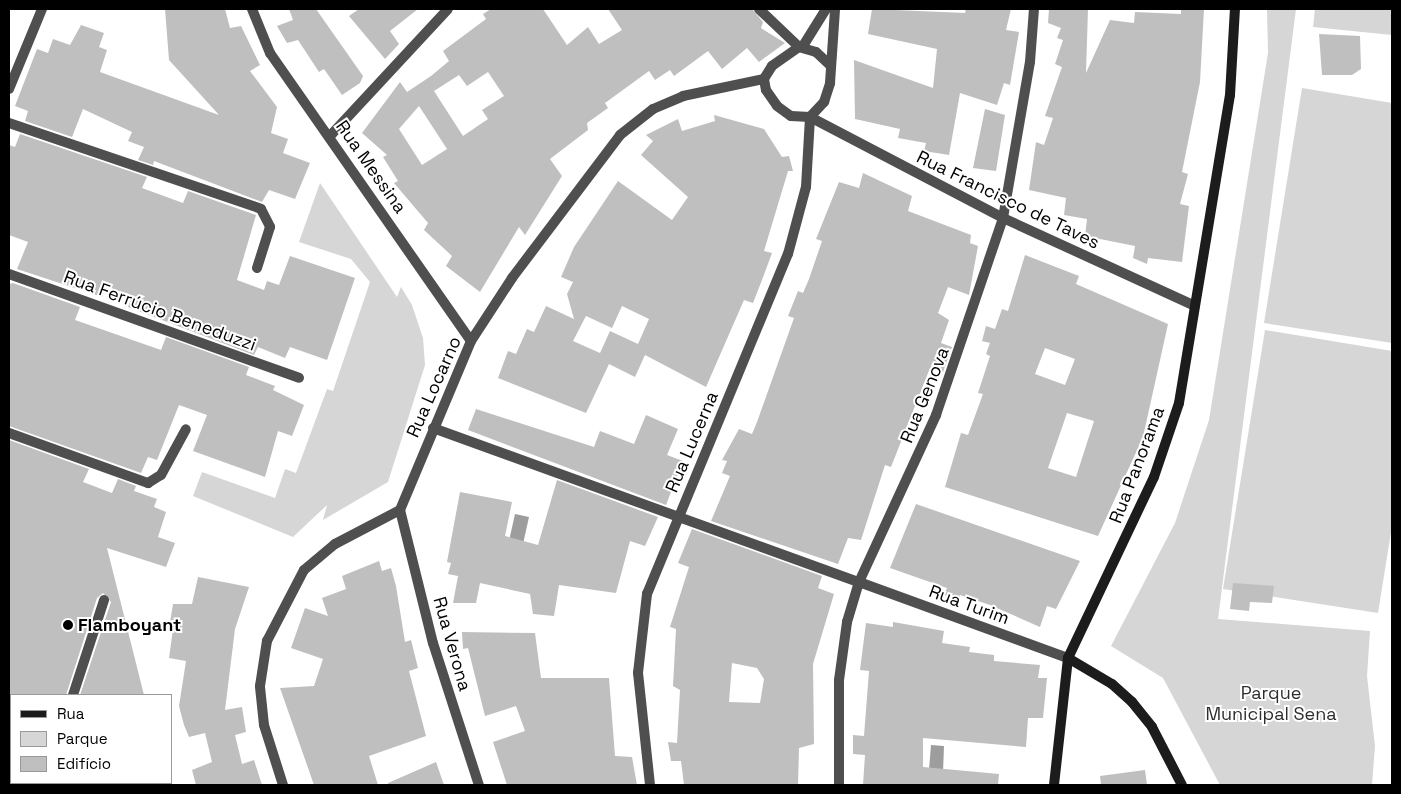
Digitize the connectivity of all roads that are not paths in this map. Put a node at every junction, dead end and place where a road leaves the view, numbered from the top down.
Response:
1 (42, 9) edge
2 (252, 9) edge
3 (448, 9) edge
4 (759, 9) edge
5 (826, 9) edge
6 (835, 9) edge
7 (1034, 9) edge
8 (1235, 9) edge
9 (801, 46) junction
10 (830, 65) junction
11 (764, 79) junction
12 (9, 89) edge
13 (810, 117) junction
14 (9, 123) edge
15 (330, 136) junction
16 (1003, 218) junction
17 (257, 268) dead end
18 (9, 274) edge
19 (1195, 306) junction
20 (471, 340) junction
21 (299, 378) dead end
22 (433, 428) junction
23 (186, 429) dead end
24 (9, 433) edge
25 (400, 510) junction
26 (677, 518) junction
27 (859, 582) junction
28 (104, 600) dead end
29 (1068, 658) junction
30 (74, 694) edge
31 (282, 785) edge
32 (479, 785) edge
33 (650, 785) edge
34 (839, 785) edge
35 (1054, 785) edge
36 (1182, 785) edge

1 - 12 street
2 - 15 street, Rua Messina
3 - 15 street
4 - 9 street
5 - 9 street
6 - 10 street
7 - 16 street, Rua Genova
8 - 19 street, Rua Panorama
9 - 10 street
9 - 11 street
10 - 13 street
11 - 13 street
11 - 20 street, Rua Locarno
13 - 16 street, Rua Francisco de Taves
13 - 26 street, Rua Lucerna
14 - 17 street
15 - 20 street, Rua Messina
16 - 19 street, Rua Francisco de Taves
16 - 27 street, Rua Genova
18 - 21 street, Rua Ferrúcio Beneduzzi
19 - 29 street, Rua Panorama
20 - 22 street, Rua Locarno
22 - 25 street, Rua Locarno
22 - 26 street, Rua Turim
23 - 24 street
25 - 31 street
25 - 32 street, Rua Verona
26 - 27 street, Rua Turim
26 - 33 street, Rua Lucerna
27 - 29 street, Rua Turim
27 - 34 street, Rua Genova
28 - 30 street
29 - 35 street, Rua Panorama
29 - 36 street

